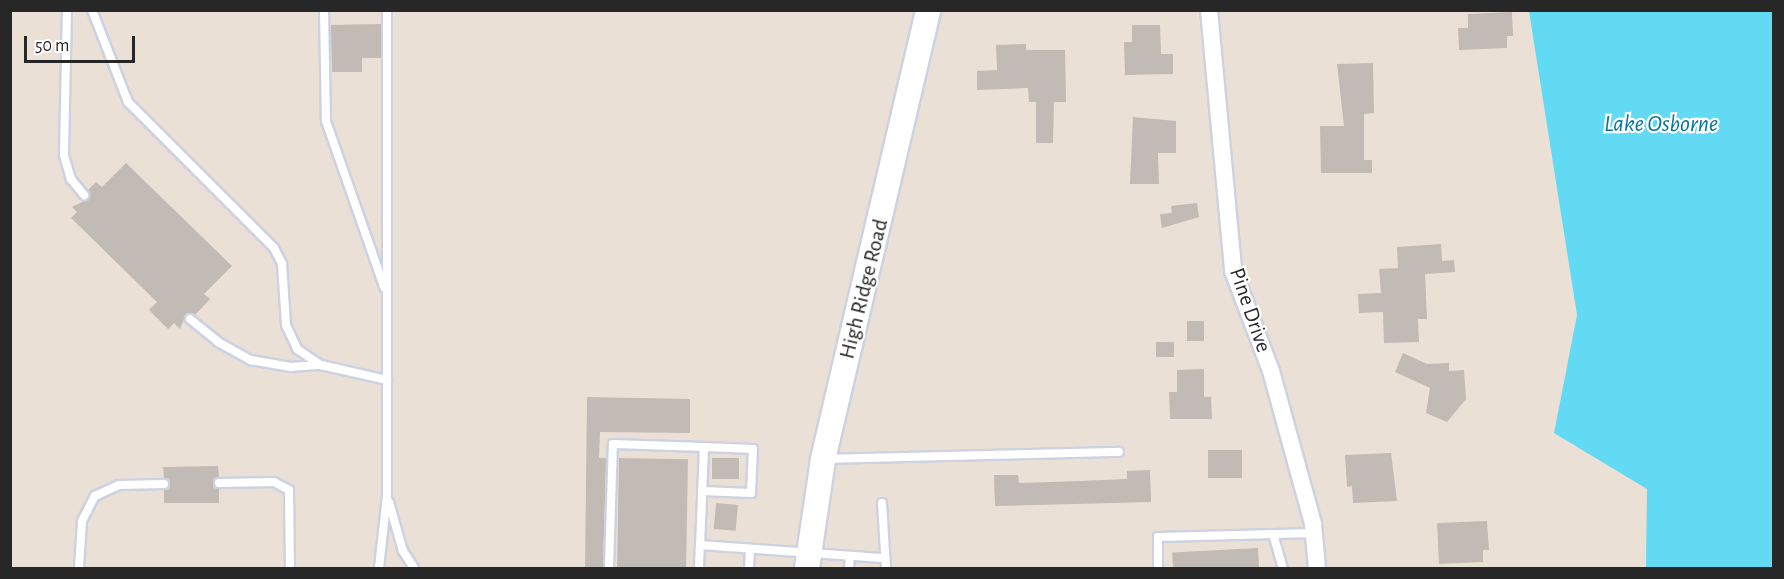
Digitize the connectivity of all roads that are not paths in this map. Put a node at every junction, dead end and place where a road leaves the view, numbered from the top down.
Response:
1 (67, 10) edge
2 (92, 10) edge
3 (324, 10) edge
4 (387, 10) edge
5 (928, 10) edge
6 (1209, 10) edge
7 (84, 195) dead end
8 (386, 293) junction
9 (190, 319) dead end
10 (321, 365) junction
11 (387, 380) junction
12 (704, 447) junction
13 (1119, 452) dead end
14 (823, 459) junction
15 (219, 483) dead end
16 (164, 484) dead end
17 (702, 491) junction
18 (387, 496) junction
19 (882, 503) dead end
20 (1314, 533) junction
21 (1273, 534) junction
22 (700, 545) junction
23 (750, 549) junction
24 (850, 557) junction
25 (882, 558) junction
26 (807, 561) edge
27 (79, 568) edge
28 (290, 568) edge
29 (379, 568) edge
30 (414, 568) edge
31 (609, 568) edge
32 (699, 568) edge
33 (749, 568) edge
34 (849, 568) edge
35 (886, 568) edge
36 (1158, 568) edge
37 (1283, 568) edge
38 (1317, 568) edge

1 - 7 lane
2 - 10 lane
3 - 8 lane
4 - 8 lane
5 - 14 street, High Ridge Road
6 - 20 street, Pine Drive
8 - 11 lane
9 - 10 lane
10 - 11 lane
11 - 18 lane
12 - 17 lane
12 - 17 lane
12 - 31 lane
13 - 14 lane
14 - 26 street, High Ridge Road
15 - 28 lane
16 - 27 lane
17 - 22 lane
18 - 29 lane
18 - 30 lane
19 - 25 lane
20 - 21 lane
20 - 38 street, Pine Drive
21 - 36 lane
21 - 37 lane
22 - 23 lane
22 - 32 lane
23 - 26 lane
23 - 33 lane
24 - 25 lane
24 - 26 lane
24 - 34 lane
25 - 35 lane

